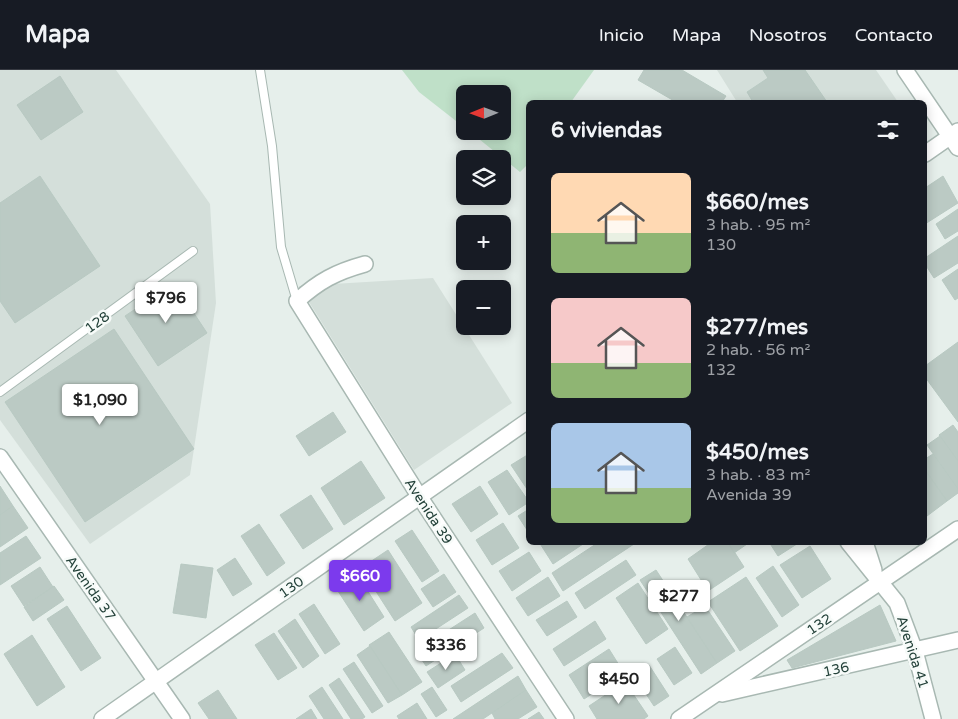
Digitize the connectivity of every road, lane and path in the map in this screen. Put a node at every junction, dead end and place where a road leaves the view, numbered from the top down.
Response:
1 (260, 70) edge
2 (905, 70) edge
3 (927, 100) edge
4 (927, 100) edge
5 (955, 139) edge
6 (927, 153) edge
7 (193, 251) dead end
8 (365, 264) dead end
9 (296, 301) junction
10 (0, 392) edge
11 (526, 422) edge
12 (0, 457) edge
13 (419, 496) junction
14 (958, 529) edge
15 (850, 545) edge
16 (866, 545) edge
17 (879, 583) junction
18 (958, 640) edge
19 (915, 651) junction
20 (156, 683) junction
21 (713, 696) junction
22 (102, 719) edge
23 (182, 719) edge
24 (566, 719) edge
25 (679, 719) edge
26 (933, 719) edge

1 - 9 lane
2 - 4 street
3 - 5 street
5 - 6 street
7 - 10 lane, 128
8 - 9 street
9 - 13 street, Avenida 39
11 - 13 street, 130
12 - 20 street, Avenida 37
13 - 20 street, 130
13 - 24 street, Avenida 39
14 - 17 street, 132
15 - 17 street, Avenida 41
16 - 17 street
17 - 19 street, Avenida 41
17 - 21 street, 132
18 - 19 street, 136
19 - 21 street, 136
19 - 26 street, Avenida 41
20 - 22 street, 130
20 - 23 street, Avenida 37
21 - 25 street, 132

